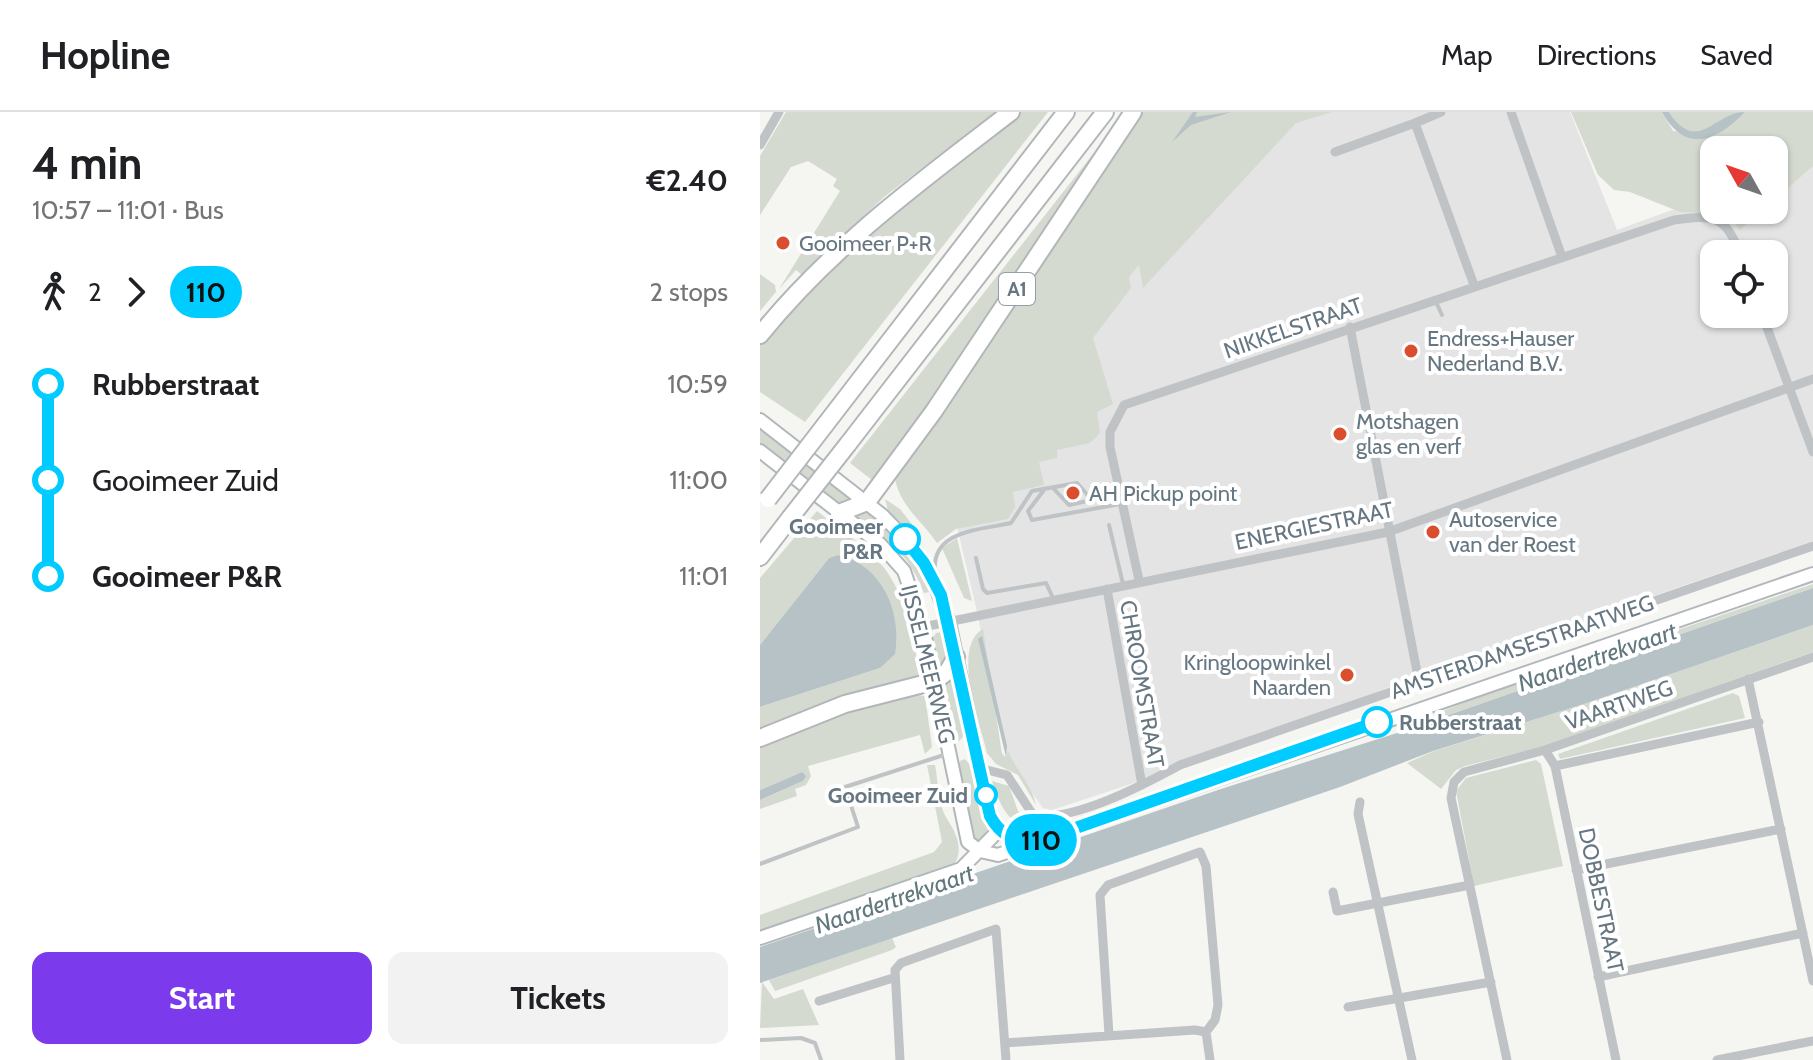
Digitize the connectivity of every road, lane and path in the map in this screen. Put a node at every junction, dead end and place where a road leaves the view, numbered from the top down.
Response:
1 (779, 112) edge
2 (1011, 112) edge
3 (1066, 112) edge
4 (1105, 112) edge
5 (1133, 112) edge
6 (1441, 112) edge
7 (1511, 112) edge
8 (1415, 123) junction
9 (760, 145) edge
10 (1335, 152) dead end
11 (1735, 240) edge
12 (1562, 257) junction
13 (1474, 285) junction
14 (1434, 298) junction
15 (1442, 315) dead end
16 (1350, 327) junction
17 (1767, 328) edge
18 (760, 335) edge
19 (1813, 379) edge
20 (1790, 387) junction
21 (1124, 405) joint
22 (760, 420) edge
23 (760, 451) edge
24 (1813, 452) edge
25 (1053, 488) junction
26 (1044, 490) junction
27 (1121, 498) junction
28 (1092, 500) junction
29 (867, 502) junction
30 (764, 504) edge
31 (839, 513) junction
32 (1109, 525) dead end
33 (1388, 532) junction
34 (1813, 546) edge
35 (760, 557) edge
36 (976, 558) dead end
37 (1813, 574) edge
38 (1139, 580) junction
39 (937, 586) junction
40 (1124, 586) junction
41 (1107, 589) junction
42 (1053, 600) junction
43 (949, 622) junction
44 (923, 627) junction
45 (956, 657) junction
46 (1813, 657) edge
47 (1748, 679) junction
48 (935, 681) junction
49 (1419, 682) junction
50 (1759, 722) junction
51 (760, 738) edge
52 (975, 747) junction
53 (1545, 750) junction
54 (949, 754) junction
55 (1555, 766) junction
56 (980, 772) junction
57 (1142, 785) junction
58 (1360, 802) dead end
59 (1781, 829) junction
60 (998, 831) junction
61 (1033, 843) junction
62 (980, 851) junction
63 (760, 864) edge
64 (1576, 870) junction
65 (1470, 885) junction
66 (1333, 892) dead end
67 (1378, 903) junction
68 (1803, 933) junction
69 (760, 938) edge
70 (1598, 977) junction
71 (893, 978) junction
72 (1813, 981) edge
73 (1491, 982) junction
74 (1398, 998) junction
75 (819, 1001) dead end
76 (1348, 1007) dead end
77 (1206, 1032) junction
78 (1109, 1035) junction
79 (760, 1040) edge
80 (1813, 1041) edge
81 (1005, 1043) junction
82 (821, 1060) edge
83 (900, 1060) edge
84 (1006, 1060) edge
85 (1210, 1060) edge
86 (1412, 1060) edge
87 (1507, 1060) edge
88 (1616, 1060) edge
89 (1717, 1060) edge

1 - 9 street
2 - 18 highway
3 - 30 highway, bridge
4 - 35 highway, A1, bridge
5 - 29 highway, A1
6 - 8 street
7 - 12 street
8 - 10 street
8 - 13 street
11 - 12 street, NIKKELSTRAAT
12 - 13 street, NIKKELSTRAAT
13 - 14 street, NIKKELSTRAAT
14 - 15 lane
14 - 16 street, NIKKELSTRAAT
16 - 21 street, NIKKELSTRAAT
16 - 33 street
17 - 20 street
19 - 20 street, ENERGIESTRAAT
20 - 24 street
20 - 33 street, ENERGIESTRAAT
21 - 27 street, CHROOMSTRAAT
22 - 29 street, IJSSELMEERWEG
23 - 31 street, IJSSELMEERWEG
25 - 26 lane
25 - 28 lane
25 - 28 lane
26 - 27 lane
26 - 39 lane
27 - 28 lane
27 - 38 street, CHROOMSTRAAT
29 - 31 highway
29 - 39 street, IJSSELMEERWEG
31 - 44 street, IJSSELMEERWEG
32 - 40 lane
33 - 38 street, ENERGIESTRAAT
33 - 49 street
34 - 49 street, AMSTERDAMSESTRAATWEG
36 - 42 lane
37 - 61 street, AMSTERDAMSESTRAATWEG
38 - 40 street, ENERGIESTRAAT
39 - 43 street, IJSSELMEERWEG
40 - 41 street, ENERGIESTRAAT
41 - 42 street, ENERGIESTRAAT
41 - 57 street, CHROOMSTRAAT
42 - 43 street, ENERGIESTRAAT
43 - 44 street, ENERGIESTRAAT
43 - 45 street, IJSSELMEERWEG
44 - 48 street, IJSSELMEERWEG
45 - 48 highway
45 - 52 street, IJSSELMEERWEG
46 - 47 street, VAARTWEG
47 - 50 street
47 - 53 street, VAARTWEG
48 - 51 highway
48 - 54 street, IJSSELMEERWEG
49 - 57 street, AMSTERDAMSESTRAATWEG
50 - 55 street, VAARTWEG
50 - 59 street
52 - 54 street, IJSSELMEERWEG
52 - 56 street, IJSSELMEERWEG
53 - 55 street, DOBBESTRAAT
53 - 65 street, VAARTWEG
54 - 62 street, IJSSELMEERWEG
54 - 63 lane
55 - 64 street, DOBBESTRAAT
56 - 57 street, AMSTERDAMSESTRAATWEG
56 - 60 street, IJSSELMEERWEG
58 - 67 street
59 - 64 street
59 - 68 street
60 - 61 street
60 - 62 street
61 - 62 street
62 - 69 street
64 - 70 street, DOBBESTRAAT
65 - 67 street
65 - 73 street
66 - 67 street
67 - 74 street
68 - 70 street
68 - 72 street
70 - 88 street, DOBBESTRAAT
71 - 75 street
71 - 81 street
71 - 83 street
73 - 74 street
73 - 87 street
74 - 76 street
74 - 86 street
77 - 78 street
77 - 78 street
77 - 85 street
78 - 81 street
79 - 82 lane
80 - 89 street
81 - 84 street

